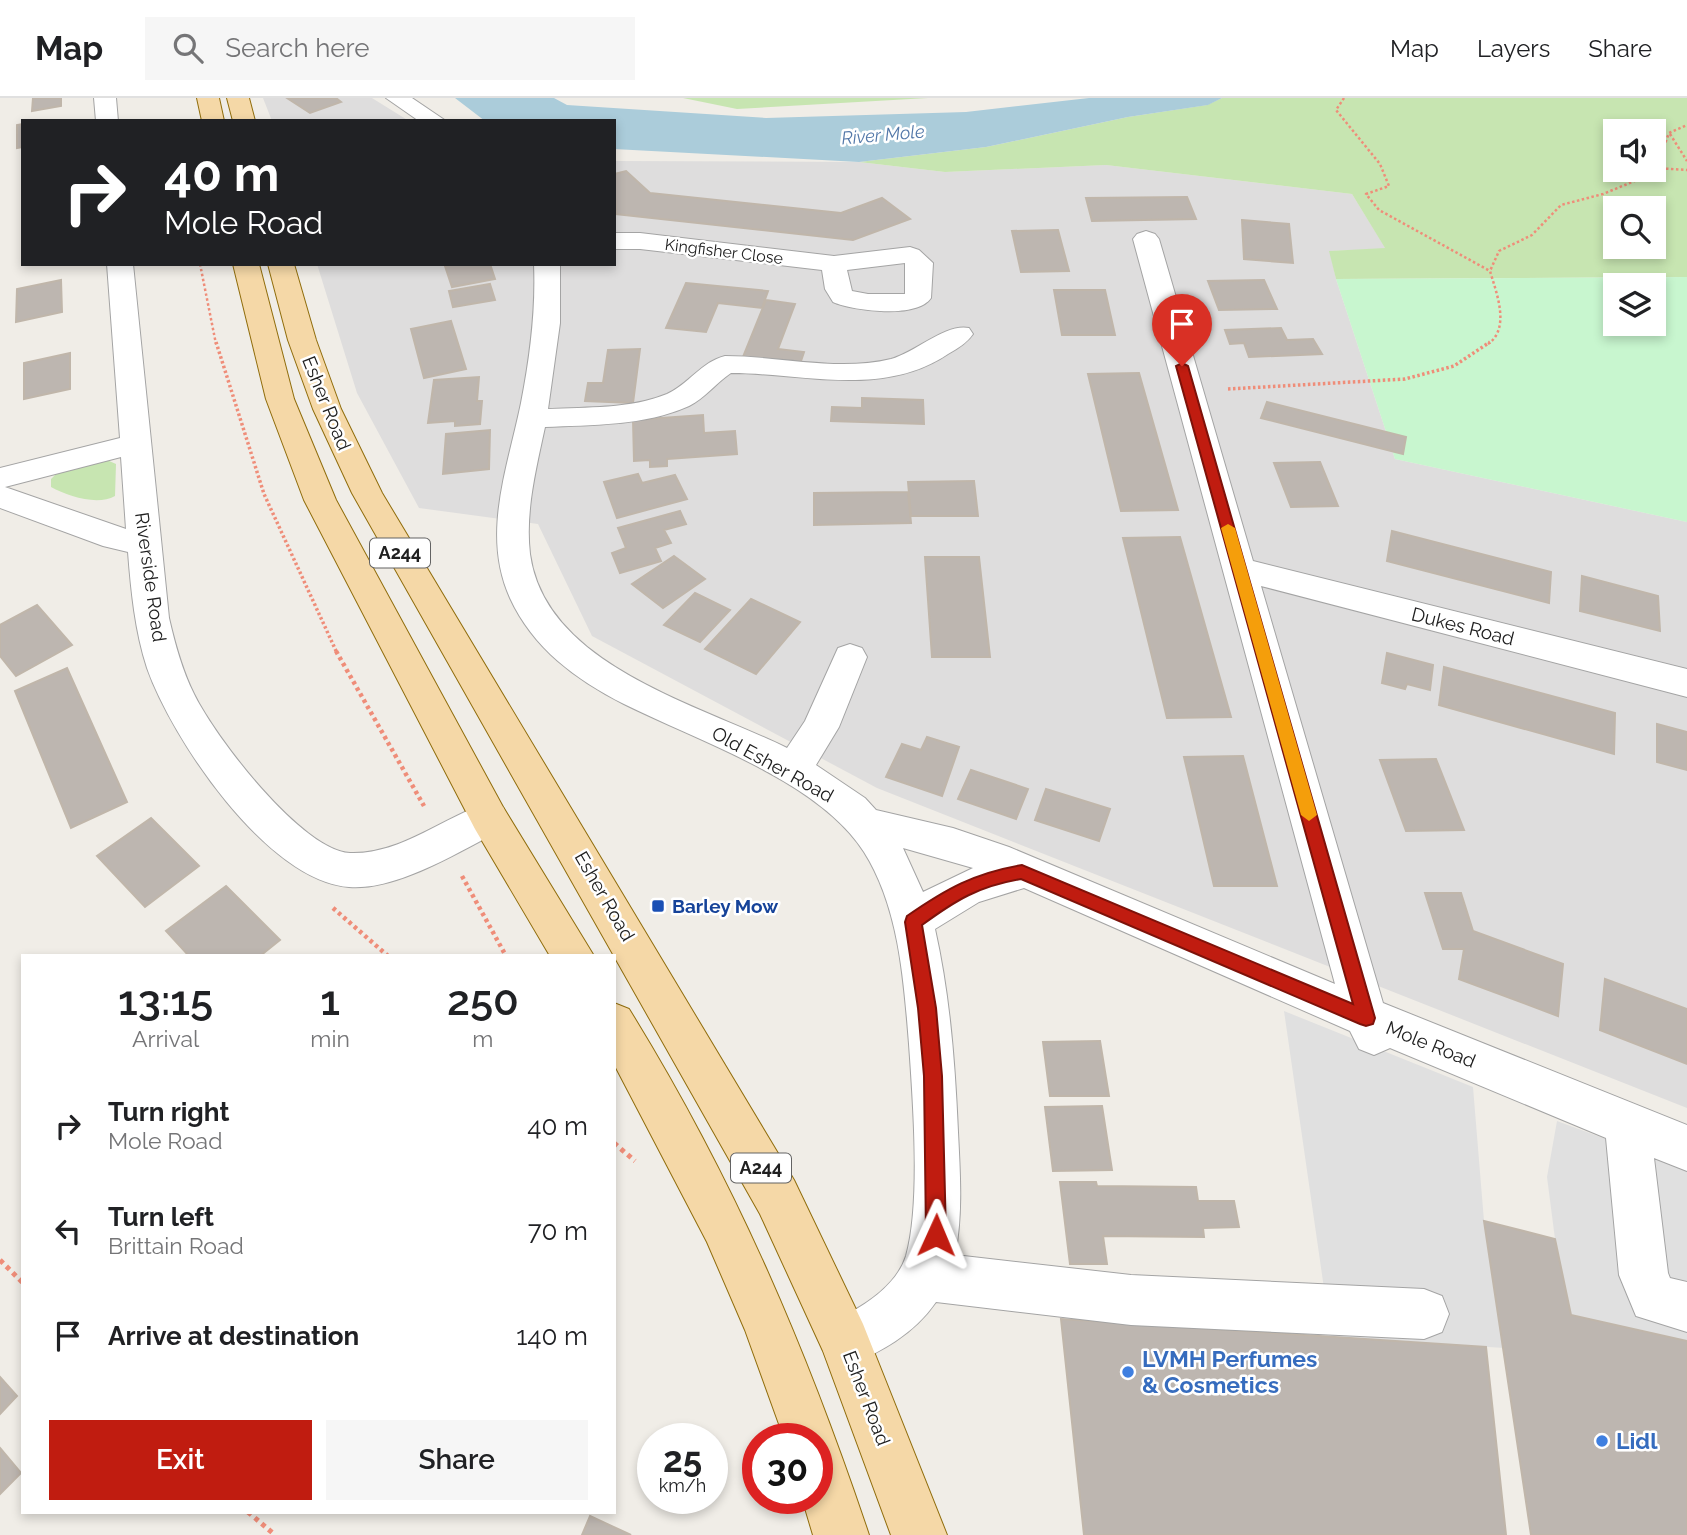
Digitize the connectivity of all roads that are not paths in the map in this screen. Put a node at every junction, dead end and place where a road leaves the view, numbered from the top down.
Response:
1 (105, 98) edge
2 (208, 98) edge
3 (238, 98) edge
4 (397, 98) edge
5 (107, 119) edge
6 (213, 119) edge
7 (243, 119) edge
8 (432, 119) edge
9 (1146, 239) dead end
10 (616, 241) edge
11 (834, 264) dead end
12 (120, 266) edge
13 (247, 266) edge
14 (282, 266) edge
15 (547, 266) edge
16 (959, 334) dead end
17 (531, 419) junction
18 (135, 444) junction
19 (0, 478) edge
20 (0, 496) edge
21 (144, 544) junction
22 (1240, 569) junction
23 (850, 657) dead end
24 (1687, 683) edge
25 (792, 771) junction
26 (489, 818) junction
27 (867, 825) junction
28 (1022, 872) junction
29 (913, 922) junction
30 (572, 954) edge
31 (616, 1027) edge
32 (1375, 1034) junction
33 (1627, 1124) junction
34 (1687, 1149) edge
35 (925, 1276) junction
36 (1687, 1307) edge
37 (1424, 1314) dead end
38 (845, 1342) junction
39 (805, 1423) edge
40 (833, 1510) edge
41 (841, 1535) edge
42 (919, 1535) edge

1 - 5 street
2 - 6 main road
3 - 7 main road
4 - 8 street
9 - 22 street
10 - 11 street, Kingfisher Close
12 - 18 street, Riverside Road
13 - 26 main road, Esher Road / A244
14 - 38 main road, Esher Road / A244
15 - 17 street, Old Esher Road
16 - 17 street
17 - 25 street, Old Esher Road
18 - 19 street
18 - 21 street, Riverside Road
20 - 21 street
21 - 26 street, Riverside Road
22 - 24 street, Dukes Road
22 - 32 street
23 - 25 street
25 - 27 street, Old Esher Road
26 - 30 main road, Esher Road / A244
27 - 28 street, Mole Road
27 - 29 street, Old Esher Road
28 - 29 street
28 - 32 street, Mole Road
29 - 35 street, Old Esher Road
31 - 39 main road, A244
32 - 33 street, Mole Road
33 - 34 street, Mole Road
33 - 36 street
35 - 37 street
35 - 38 street, Old Esher Road
38 - 42 main road, Esher Road / A244
40 - 41 main road

